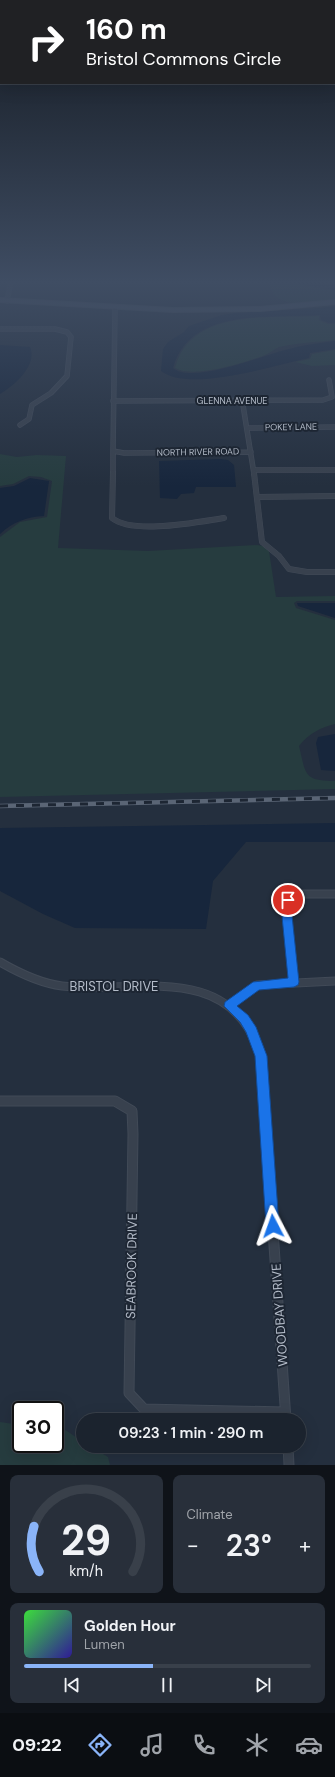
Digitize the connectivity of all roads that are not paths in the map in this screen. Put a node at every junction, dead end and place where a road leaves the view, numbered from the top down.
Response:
1 (70, 349) edge
2 (114, 349) edge
3 (329, 380) dead end
4 (242, 400) junction
5 (113, 401) junction
6 (20, 426) dead end
7 (335, 427) edge
8 (247, 428) junction
9 (113, 451) junction
10 (251, 452) junction
11 (254, 470) junction
12 (335, 470) edge
13 (335, 496) edge
14 (257, 497) junction
15 (224, 518) dead end
16 (335, 572) edge
17 (335, 894) edge
18 (0, 962) edge
19 (335, 981) edge
20 (294, 982) junction
21 (230, 1006) junction
22 (0, 1101) edge
23 (225, 1413) edge
24 (286, 1413) edge
25 (288, 1453) edge
26 (289, 1465) edge

1 - 6 street
2 - 5 street
3 - 4 street, GLENNA AVENUE
4 - 5 street, GLENNA AVENUE
4 - 8 street
5 - 9 street
7 - 8 street, POKEY LANE
8 - 10 street
9 - 10 street, NORTH RIVER ROAD
9 - 15 street
10 - 11 street, NORTH RIVER ROAD
11 - 12 street
11 - 14 street, NORTH RIVER ROAD
13 - 14 street
14 - 16 street, NORTH RIVER ROAD
17 - 20 street
18 - 21 street, BRISTOL DRIVE
19 - 20 street
20 - 21 street
21 - 24 street, WOODBAY DRIVE
22 - 23 street, SEABROOK DRIVE
25 - 26 street

